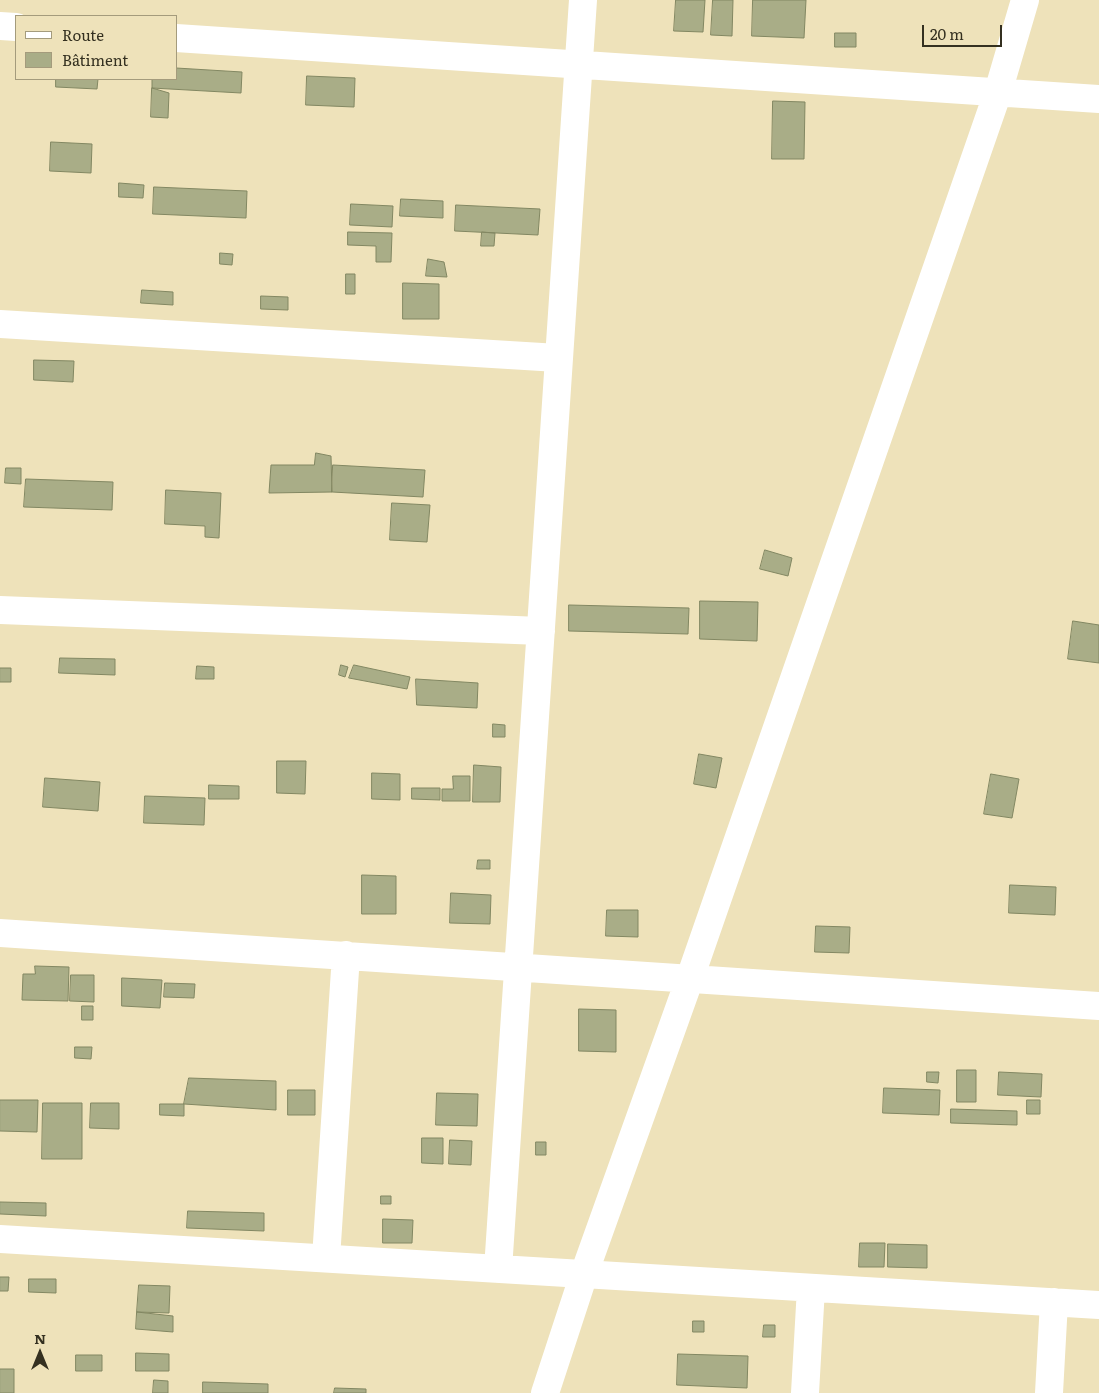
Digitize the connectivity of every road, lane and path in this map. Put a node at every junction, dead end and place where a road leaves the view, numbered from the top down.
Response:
1 (583, 0) edge
2 (1025, 0) edge
3 (0, 26) edge
4 (15, 27) edge
5 (178, 38) edge
6 (578, 64) junction
7 (998, 92) junction
8 (1099, 99) edge
9 (0, 324) edge
10 (558, 358) junction
11 (0, 610) edge
12 (541, 631) junction
13 (0, 933) edge
14 (346, 956) junction
15 (518, 967) junction
16 (690, 978) junction
17 (1099, 1006) edge
18 (0, 1239) edge
19 (326, 1258) junction
20 (498, 1269) junction
21 (584, 1274) junction
22 (811, 1288) junction
23 (1054, 1302) junction
24 (1099, 1305) edge
25 (545, 1393) edge
26 (805, 1393) edge
27 (1049, 1393) edge

1 - 6 street
2 - 7 street
3 - 4 street
5 - 6 street
6 - 7 street
6 - 10 street
7 - 8 street
7 - 16 street
9 - 10 street
10 - 12 street
11 - 12 street
12 - 15 street
13 - 14 street
14 - 15 street
14 - 19 street
15 - 16 street
15 - 20 street
16 - 17 street
16 - 21 street
18 - 19 street
19 - 20 street
20 - 21 street
21 - 22 street
21 - 25 street
22 - 23 street
22 - 26 street
23 - 24 street
23 - 27 street

